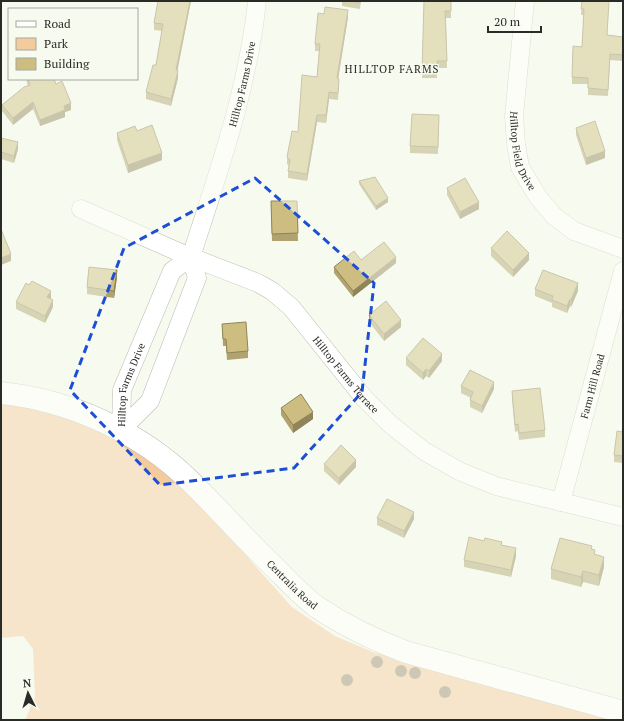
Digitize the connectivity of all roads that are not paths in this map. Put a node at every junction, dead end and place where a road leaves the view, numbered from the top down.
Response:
1 (257, 1) edge
2 (525, 1) edge
3 (81, 209) dead end
4 (623, 249) edge
5 (191, 257) junction
6 (623, 271) edge
7 (1, 394) edge
8 (121, 430) junction
9 (561, 502) junction
10 (623, 517) edge
11 (623, 712) edge

1 - 5 street, Hilltop Farms Drive
2 - 4 street, Hilltop Field Drive
3 - 5 street, Hilltop Farms Terrace
5 - 8 street, Hilltop Farms Drive
5 - 8 street, Hilltop Farms Drive
5 - 9 street, Hilltop Farms Terrace
6 - 9 street, Farm Hill Road
7 - 8 street, Centralia Road
8 - 11 street, Centralia Road
9 - 10 street, Hilltop Farms Terrace

